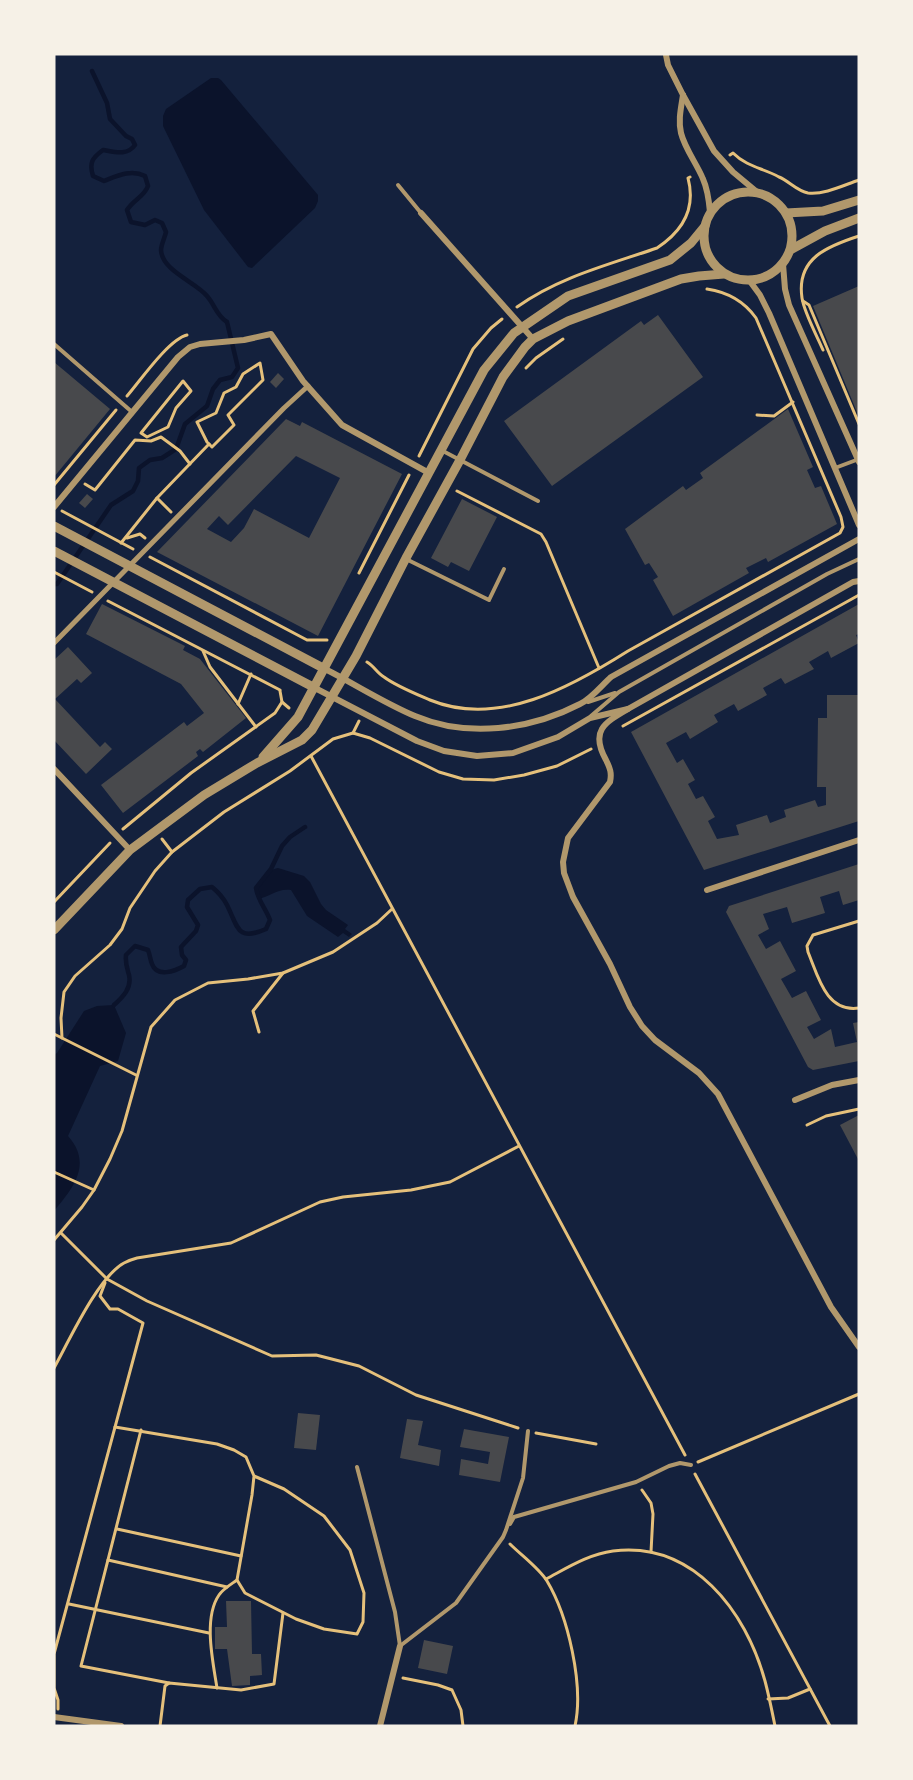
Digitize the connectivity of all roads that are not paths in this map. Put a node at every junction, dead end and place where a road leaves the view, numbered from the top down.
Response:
1 (666, 54) edge
2 (683, 95) junction
3 (398, 185) dead end
4 (757, 192) junction
5 (859, 201) edge
6 (710, 212) junction
7 (421, 213) joint
8 (786, 213) junction
9 (859, 218) edge
10 (705, 226) junction
11 (792, 249) junction
12 (783, 264) junction
13 (724, 274) junction
14 (749, 280) junction
15 (522, 326) junction
16 (533, 339) junction
17 (54, 344) edge
18 (308, 386) junction
19 (133, 412) junction
20 (441, 450) junction
21 (460, 460) junction
22 (859, 460) edge
23 (836, 468) junction
24 (429, 473) junction
25 (538, 501) dead end
26 (54, 507) edge
27 (859, 525) edge
28 (54, 526) edge
29 (859, 538) edge
30 (54, 552) edge
31 (406, 558) junction
32 (859, 559) edge
33 (504, 570) dead end
34 (859, 581) edge
35 (54, 643) edge
36 (326, 669) junction
37 (343, 678) junction
38 (315, 688) junction
39 (619, 692) junction
40 (332, 697) junction
41 (582, 704) junction
42 (628, 709) junction
43 (590, 718) junction
44 (257, 763) junction
45 (54, 769) edge
46 (859, 840) edge
47 (130, 850) junction
48 (707, 890) dead end
49 (54, 930) edge
50 (859, 1080) edge
51 (795, 1100) dead end
52 (859, 1347) edge
53 (528, 1431) road end
54 (691, 1465) road end
55 (357, 1467) dead end
56 (503, 1536) junction
57 (400, 1646) junction
58 (56, 1717) edge
59 (121, 1726) edge
60 (380, 1726) edge

1 - 2 street
2 - 4 street
2 - 6 street
3 - 7 lane
4 - 6 street
4 - 8 street
5 - 8 street
6 - 10 street
7 - 15 street
8 - 11 street
9 - 11 street
10 - 13 street
10 - 15 street
11 - 12 street
12 - 14 street
12 - 22 street
13 - 14 street
13 - 16 street
14 - 23 street
15 - 16 street
15 - 20 street
16 - 21 street
17 - 19 lane
18 - 19 street
18 - 24 street
18 - 35 street
19 - 26 street
20 - 21 lane
20 - 24 street
21 - 25 lane
21 - 31 street
22 - 23 lane
23 - 27 street
24 - 36 street
28 - 36 street
29 - 41 street
30 - 38 street
31 - 33 lane
31 - 37 street
32 - 39 lane
34 - 42 street
36 - 37 street
36 - 38 street
37 - 40 street
37 - 41 street
38 - 40 street
38 - 44 street
39 - 41 lane
39 - 43 lane
40 - 43 street
40 - 44 street
41 - 43 street
42 - 43 street
42 - 52 street
44 - 47 street
45 - 47 street
46 - 48 street
47 - 49 street
50 - 51 street
53 - 56 lane
54 - 56 lane
55 - 57 lane
56 - 57 lane
57 - 60 street
58 - 59 street

